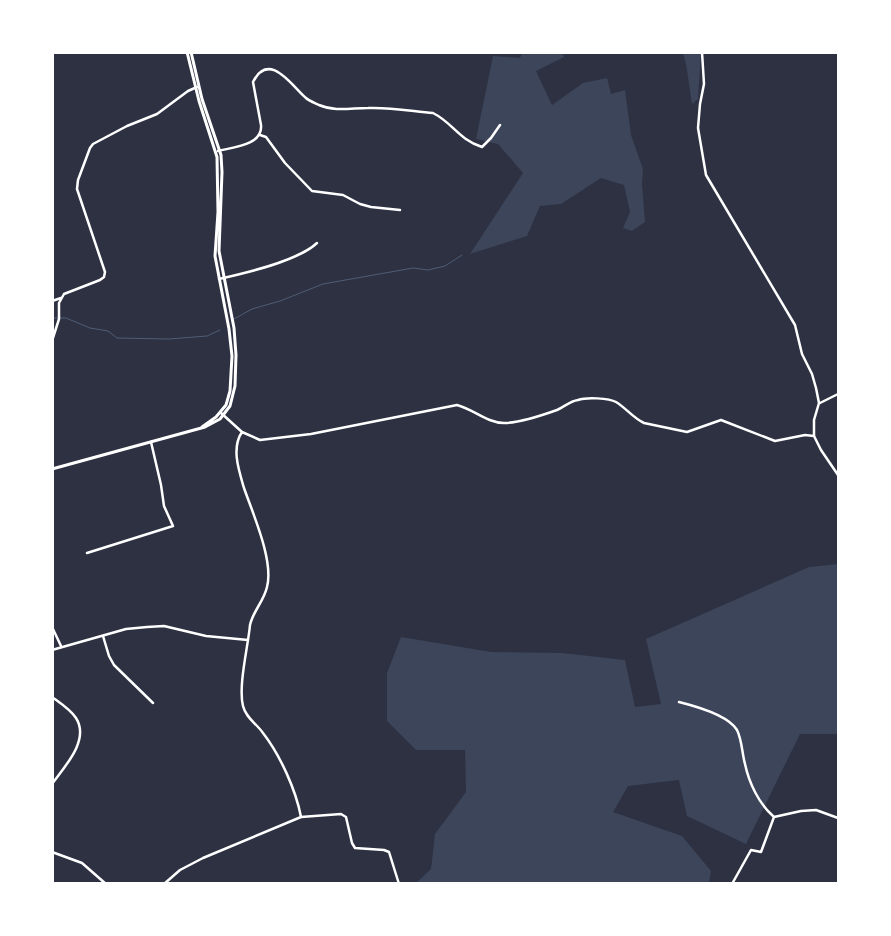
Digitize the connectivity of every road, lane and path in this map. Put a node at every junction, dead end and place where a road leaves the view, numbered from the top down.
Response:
1 (187, 52) edge
2 (191, 52) edge
3 (702, 52) edge
4 (197, 87) junction
5 (500, 125) dead end
6 (260, 135) junction
7 (218, 151) junction
8 (400, 210) dead end
9 (317, 243) dead end
10 (221, 278) junction
11 (61, 298) junction
12 (52, 301) edge
13 (52, 342) edge
14 (838, 394) edge
15 (819, 403) junction
16 (222, 414) junction
17 (242, 432) junction
18 (814, 436) junction
19 (151, 442) junction
20 (52, 469) edge
21 (838, 475) edge
22 (87, 553) dead end
23 (52, 627) edge
24 (103, 636) junction
25 (248, 640) junction
26 (62, 647) junction
27 (52, 650) edge
28 (52, 697) edge
29 (679, 702) dead end
30 (153, 703) dead end
31 (52, 784) edge
32 (302, 817) junction
33 (774, 817) junction
34 (838, 818) edge
35 (52, 852) edge
36 (106, 884) edge
37 (164, 884) edge
38 (399, 884) edge
39 (732, 884) edge

1 - 4 main road
2 - 4 main road
3 - 15 street
4 - 7 main road
4 - 11 street
5 - 6 street
6 - 7 street
6 - 8 street
7 - 10 main road
9 - 10 street
10 - 16 main road
11 - 12 street
11 - 13 street
14 - 15 street
15 - 18 street
16 - 17 street
16 - 19 main road
17 - 18 street
17 - 25 street
18 - 21 street
19 - 20 main road
19 - 22 street
23 - 26 street
24 - 25 street
24 - 26 street
24 - 30 street
25 - 32 street
26 - 27 street
28 - 31 street
29 - 33 street
32 - 37 street
32 - 38 street
33 - 34 street
33 - 39 street
35 - 36 street

